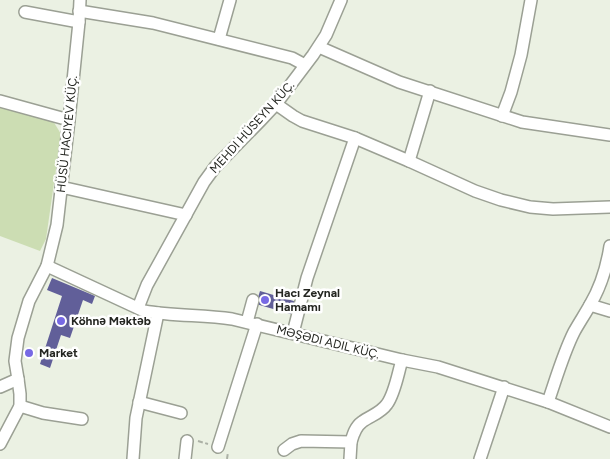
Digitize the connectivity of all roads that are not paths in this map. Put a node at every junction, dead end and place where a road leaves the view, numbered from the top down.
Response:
1 (230, 0) edge
2 (341, 0) edge
3 (530, 0) edge
4 (79, 11) edge
5 (25, 12) dead end
6 (219, 39) junction
7 (319, 47) junction
8 (306, 65) junction
9 (430, 92) junction
10 (0, 101) edge
11 (276, 104) junction
12 (502, 116) junction
13 (69, 120) junction
14 (610, 135) edge
15 (354, 138) junction
16 (409, 161) junction
17 (61, 187) junction
18 (610, 207) edge
19 (186, 215) junction
20 (610, 246) edge
21 (46, 266) junction
22 (253, 300) dead end
23 (590, 305) junction
24 (138, 308) junction
25 (610, 311) edge
26 (158, 313) junction
27 (252, 323) junction
28 (293, 333) junction
29 (402, 360) junction
30 (18, 379) junction
31 (0, 387) edge
32 (504, 388) junction
33 (139, 402) junction
34 (548, 402) junction
35 (20, 406) junction
36 (181, 413) dead end
37 (82, 419) dead end
38 (610, 427) edge
39 (187, 441) dead end
40 (351, 442) junction
41 (0, 444) edge
42 (218, 447) dead end
43 (284, 450) dead end
44 (133, 459) edge
45 (185, 459) edge
46 (350, 459) edge
47 (480, 459) edge

1 - 6 street
2 - 7 street, MEHDI HÜSEYN KÜÇ.
3 - 12 street
4 - 5 street
4 - 6 street
4 - 13 street
6 - 8 street
7 - 8 street, MEHDI HÜSEYN KÜÇ.
7 - 9 street
8 - 11 street, MEHDI HÜSEYN KÜÇ.
9 - 12 street
9 - 16 street
10 - 13 street
11 - 15 street
11 - 19 street, MEHDI HÜSEYN KÜÇ.
12 - 14 street
13 - 17 street
15 - 16 street
15 - 28 street
16 - 18 street
17 - 19 street
17 - 21 street
19 - 24 street, MEHDI HÜSEYN KÜÇ.
20 - 23 street
21 - 24 street, MƏŞƏDI ADIL KÜÇ.
21 - 30 street
22 - 27 street
23 - 25 street
23 - 34 street
24 - 26 street, MƏŞƏDI ADIL KÜÇ.
26 - 27 street, MƏŞƏDI ADIL KÜÇ.
26 - 33 street
27 - 28 street, MƏŞƏDI ADIL KÜÇ.
27 - 42 street
28 - 29 street, MƏŞƏDI ADIL KÜÇ.
29 - 32 street, MƏŞƏDI ADIL KÜÇ.
29 - 40 street
30 - 31 street
30 - 35 street
32 - 34 street, MƏŞƏDI ADIL KÜÇ.
32 - 47 street
33 - 36 street
33 - 44 street
34 - 38 street, MƏŞƏDI ADIL KÜÇ.
35 - 37 street
35 - 41 street
39 - 45 street
40 - 43 street
40 - 46 street

